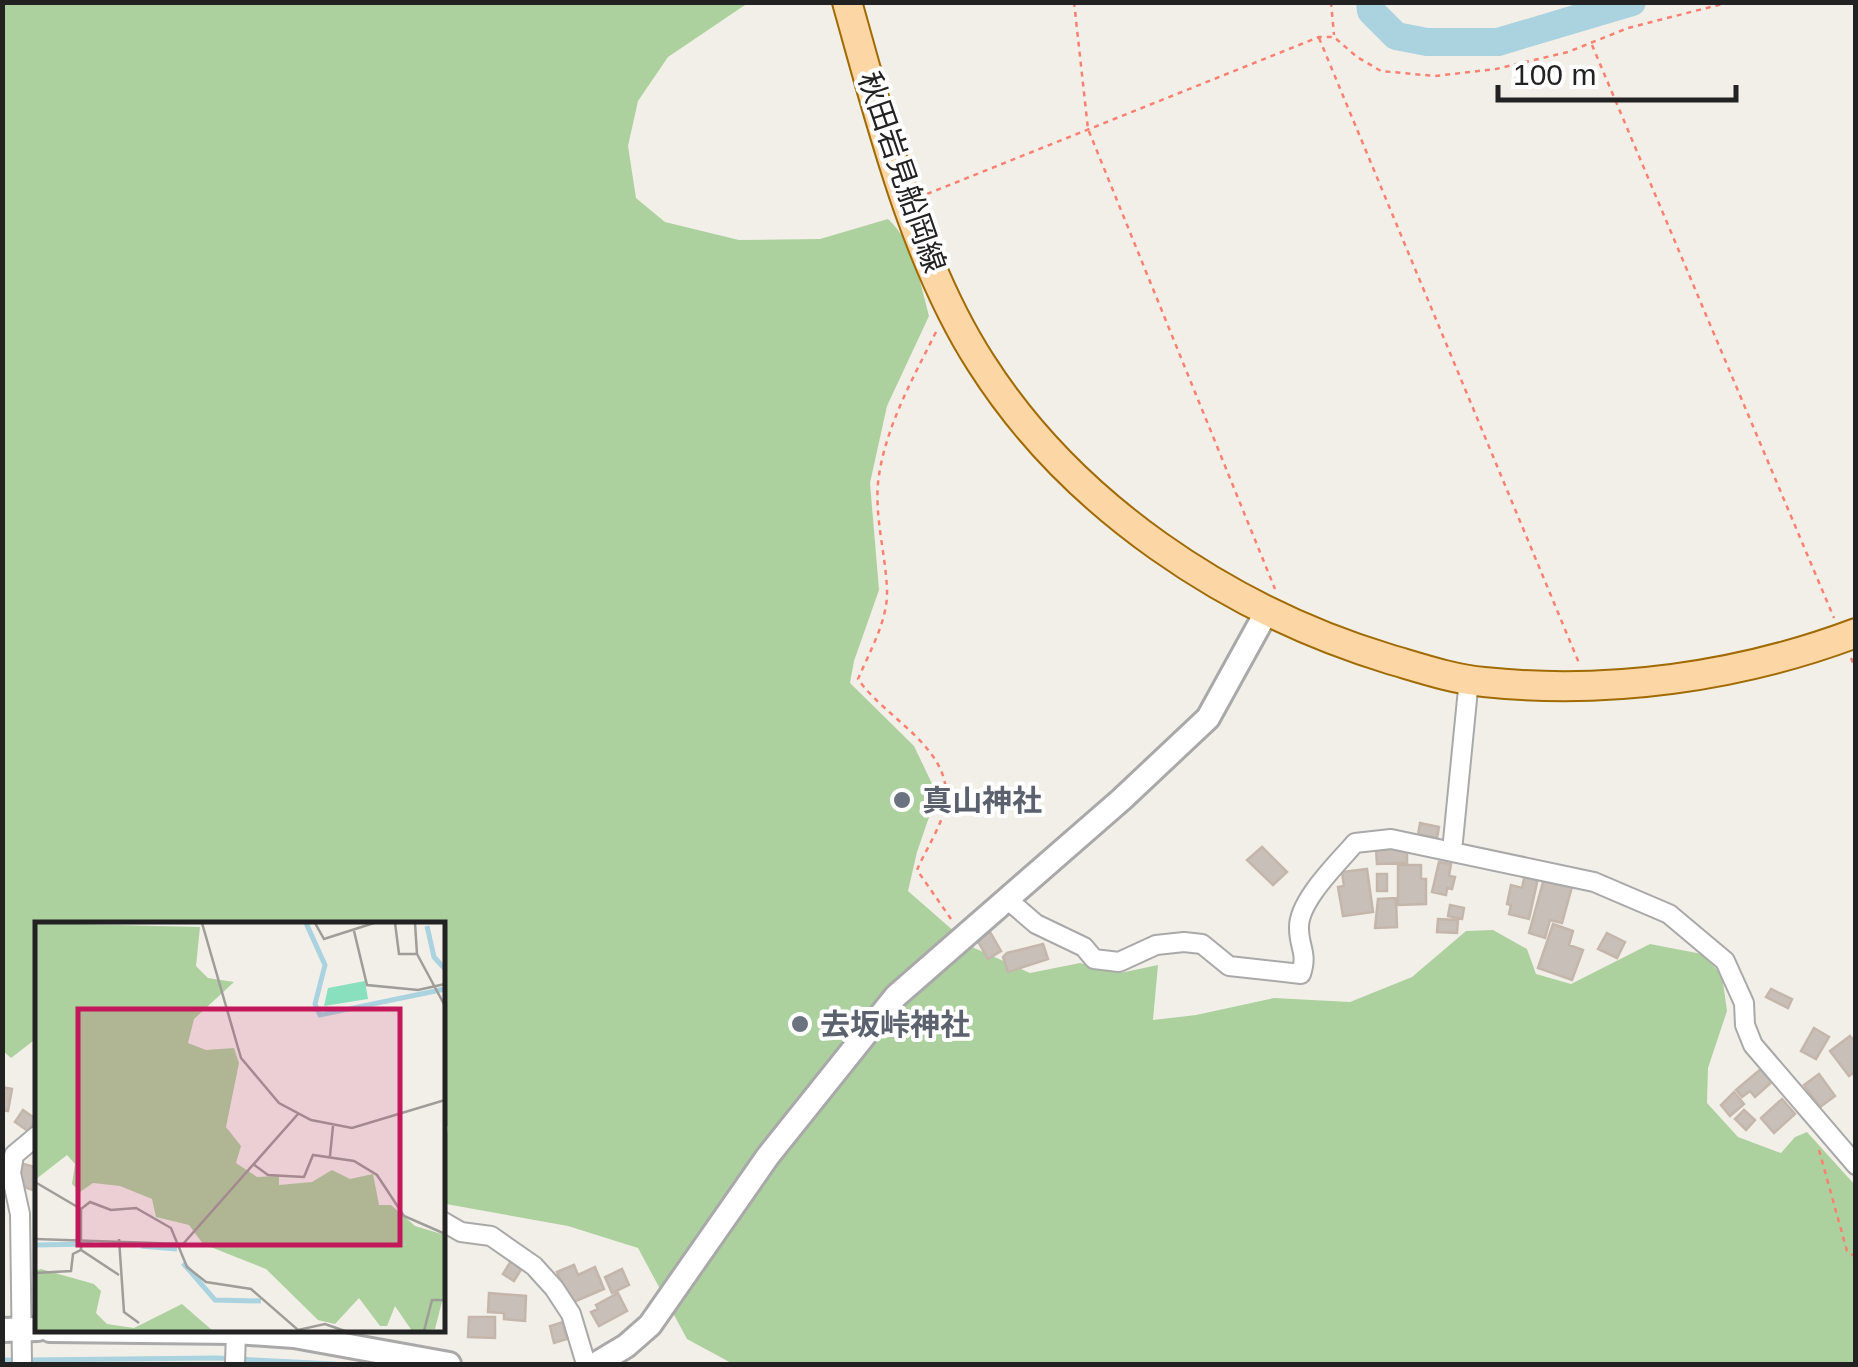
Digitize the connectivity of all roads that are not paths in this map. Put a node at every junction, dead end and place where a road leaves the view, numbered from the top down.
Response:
1 (847, 2) edge
2 (1277, 615) junction
3 (1849, 635) edge
4 (1469, 679) junction
5 (1452, 851) junction
6 (1007, 899) junction
7 (35, 1137) edge
8 (8, 1152) edge
9 (1856, 1165) edge
10 (445, 1223) edge
11 (236, 1332) edge
12 (22, 1340) edge
13 (235, 1364) edge
14 (449, 1364) edge
15 (586, 1364) edge
16 (596, 1364) edge

1 - 2 main road, 秋田岩見船岡線
2 - 4 main road, 秋田岩見船岡線
2 - 6 street
3 - 4 main road, 秋田岩見船岡線
4 - 5 street
5 - 6 street
5 - 9 street
6 - 16 street
7 - 8 street
8 - 12 street
10 - 15 street
11 - 13 street
11 - 14 street

